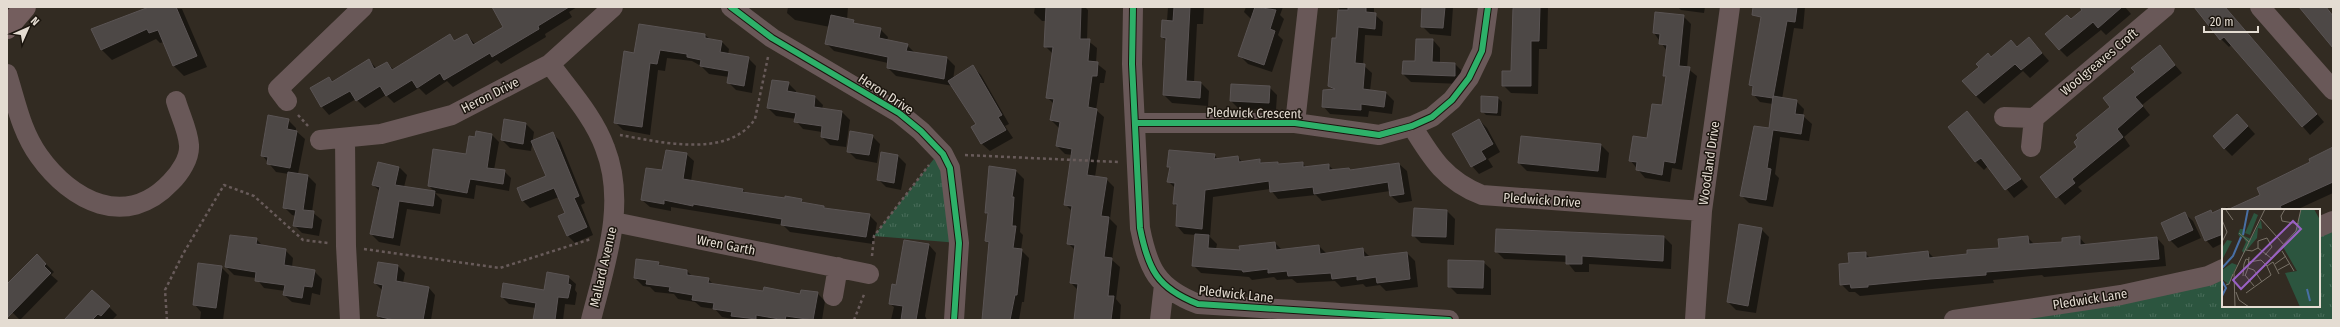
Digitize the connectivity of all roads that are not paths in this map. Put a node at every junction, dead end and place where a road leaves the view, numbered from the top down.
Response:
1 (25, 7) edge
2 (363, 7) edge
3 (613, 7) edge
4 (732, 7) edge
5 (1134, 7) edge
6 (1308, 7) edge
7 (1488, 7) edge
8 (1730, 7) edge
9 (2165, 7) edge
10 (2260, 7) edge
11 (7, 28) edge
12 (550, 64) junction
13 (7, 74) edge
14 (2333, 90) edge
15 (176, 101) dead end
16 (288, 101) road end
17 (2004, 116) dead end
18 (2034, 118) junction
19 (1134, 123) junction
20 (1295, 123) junction
21 (1412, 126) junction
22 (345, 138) junction
23 (320, 140) road end
24 (2032, 146) dead end
25 (1702, 211) junction
26 (2333, 221) edge
27 (614, 222) junction
28 (2320, 227) edge
29 (838, 267) junction
30 (2222, 269) edge
31 (870, 274) road end
32 (1164, 285) junction
33 (833, 296) dead end
34 (350, 320) edge
35 (592, 320) edge
36 (954, 320) edge
37 (1160, 320) edge
38 (1449, 320) edge
39 (1696, 320) edge
40 (1954, 320) edge

1 - 11 main road
2 - 16 street
3 - 12 street, Heron Drive
4 - 36 street, Heron Drive
5 - 19 street, Pledwick Lane
6 - 20 street
7 - 21 street, Pledwick Crescent
8 - 25 street, Woodland Drive
9 - 18 street, Woolgreaves Croft
10 - 14 street
12 - 22 street, Heron Drive
12 - 27 street, Mallard Avenue
13 - 15 street
17 - 18 street
18 - 24 street
19 - 20 street, Pledwick Crescent
19 - 32 street, Pledwick Lane
20 - 21 street, Pledwick Crescent
21 - 25 street, Pledwick Drive
22 - 23 street, Heron Drive
22 - 34 street
25 - 39 street, Woodland Drive
26 - 28 street
27 - 29 street, Wren Garth
27 - 35 street, Mallard Avenue
29 - 31 street, Wren Garth
29 - 33 street
30 - 40 street, Pledwick Lane
32 - 37 street
32 - 38 street, Pledwick Lane

